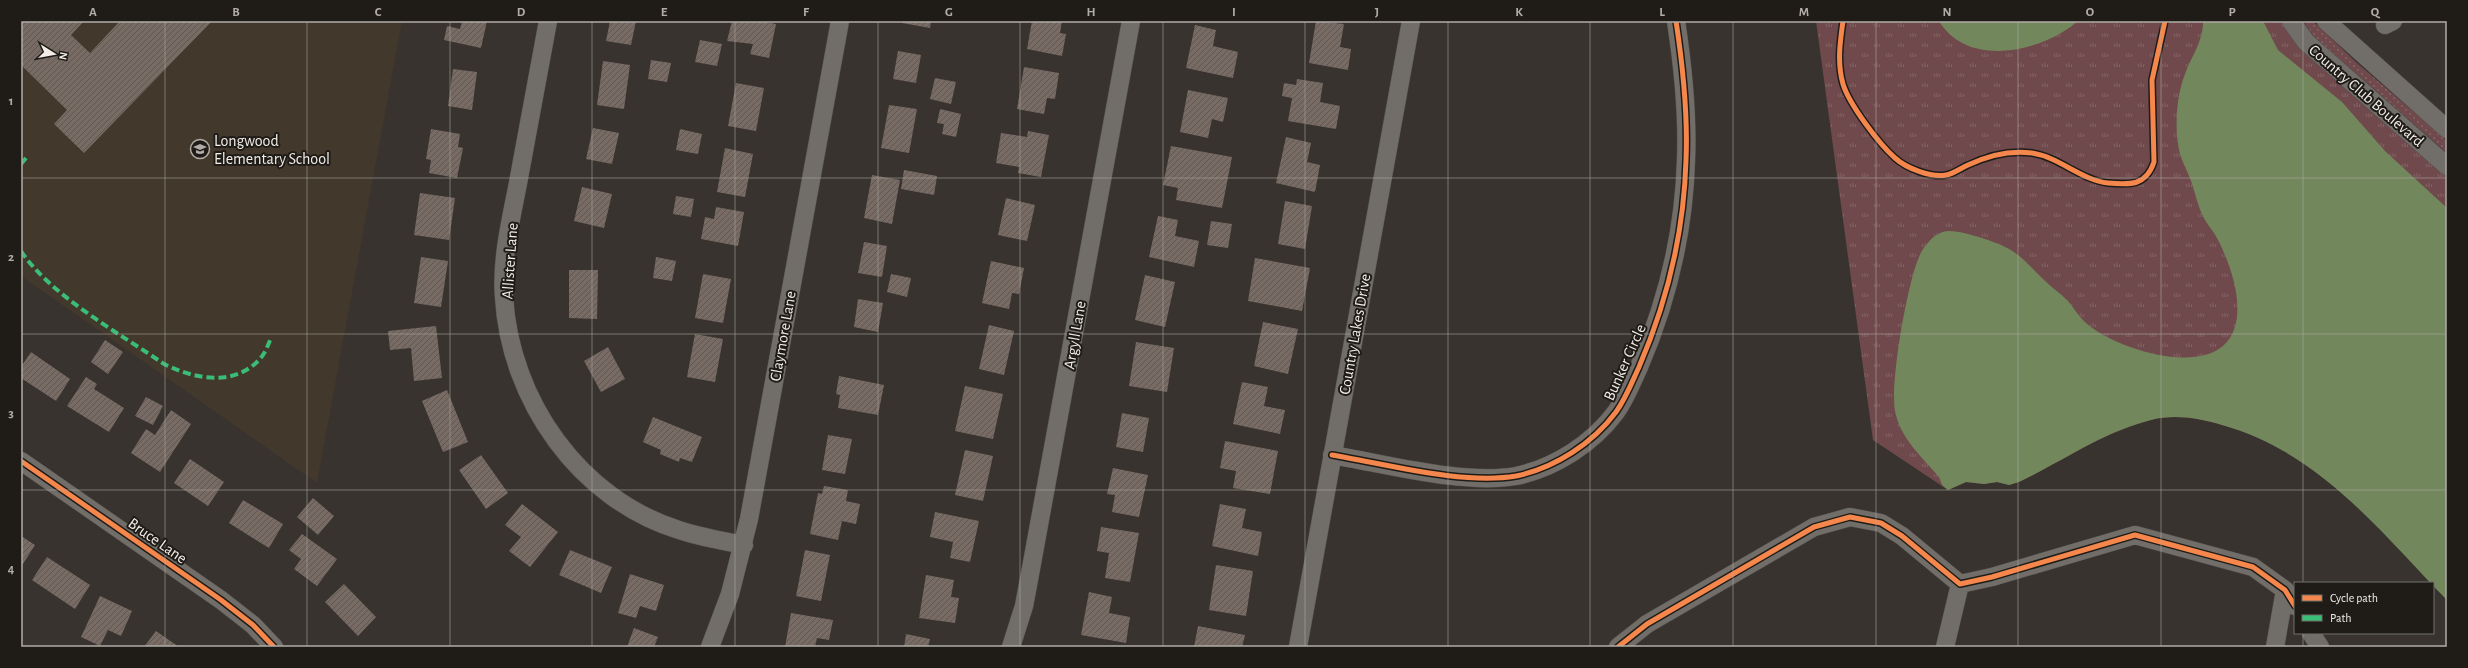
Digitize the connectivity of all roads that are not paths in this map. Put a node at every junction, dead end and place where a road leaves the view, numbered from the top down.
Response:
1 (548, 21) edge
2 (840, 21) edge
3 (1131, 21) edge
4 (1411, 21) edge
5 (1676, 21) edge
6 (2291, 21) edge
7 (2326, 21) edge
8 (2447, 129) edge
9 (2447, 166) edge
10 (1332, 455) junction
11 (21, 461) edge
12 (744, 545) junction
13 (1960, 584) junction
14 (2285, 590) junction
15 (2294, 604) edge
16 (2312, 634) edge
17 (274, 647) edge
18 (710, 647) edge
19 (1011, 647) edge
20 (1298, 647) edge
21 (1618, 647) edge
22 (1945, 647) edge
23 (2275, 647) edge
24 (2320, 647) edge

1 - 12 street, Allister Lane
2 - 12 street, Claymore Lane
3 - 19 street, Argyll Lane
4 - 10 street, Country Lakes Drive
5 - 10 street, Bunker Circle
6 - 9 street, Country Club Boulevard
7 - 8 street, Country Club Boulevard
10 - 20 street, Country Lakes Drive
11 - 17 street, Bruce Lane
12 - 18 street, Claymore Lane
13 - 14 street
13 - 21 street
13 - 22 street
14 - 15 street
14 - 23 street
16 - 24 street

